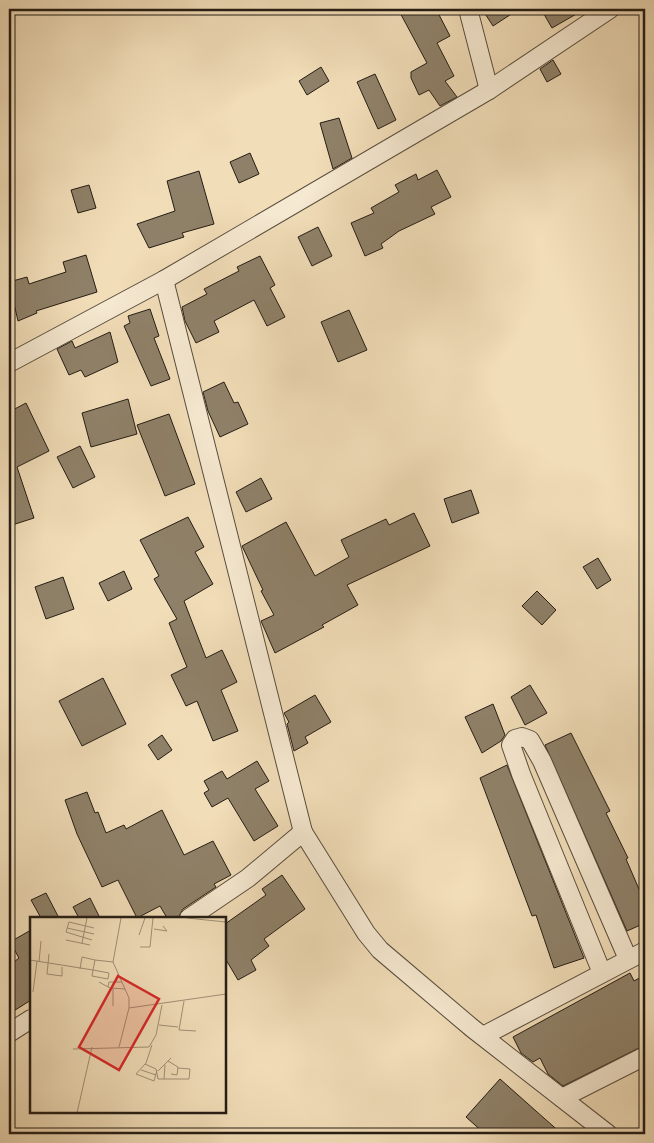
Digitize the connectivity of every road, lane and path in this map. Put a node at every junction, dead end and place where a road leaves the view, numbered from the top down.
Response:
1 (468, 9) edge
2 (610, 9) edge
3 (489, 90) junction
4 (164, 280) junction
5 (9, 362) edge
6 (303, 832) junction
7 (190, 917) edge
8 (645, 951) edge
9 (628, 959) junction
10 (602, 973) junction
11 (30, 1020) edge
12 (9, 1033) edge
13 (482, 1036) junction
14 (645, 1056) edge
15 (562, 1098) junction
16 (608, 1134) edge

1 - 3 street
2 - 3 street
3 - 4 street
4 - 5 street
4 - 6 street
6 - 7 street
6 - 13 street
8 - 9 street
9 - 10 street
9 - 10 street
10 - 13 street
11 - 12 street
13 - 15 street
14 - 15 street
15 - 16 street

